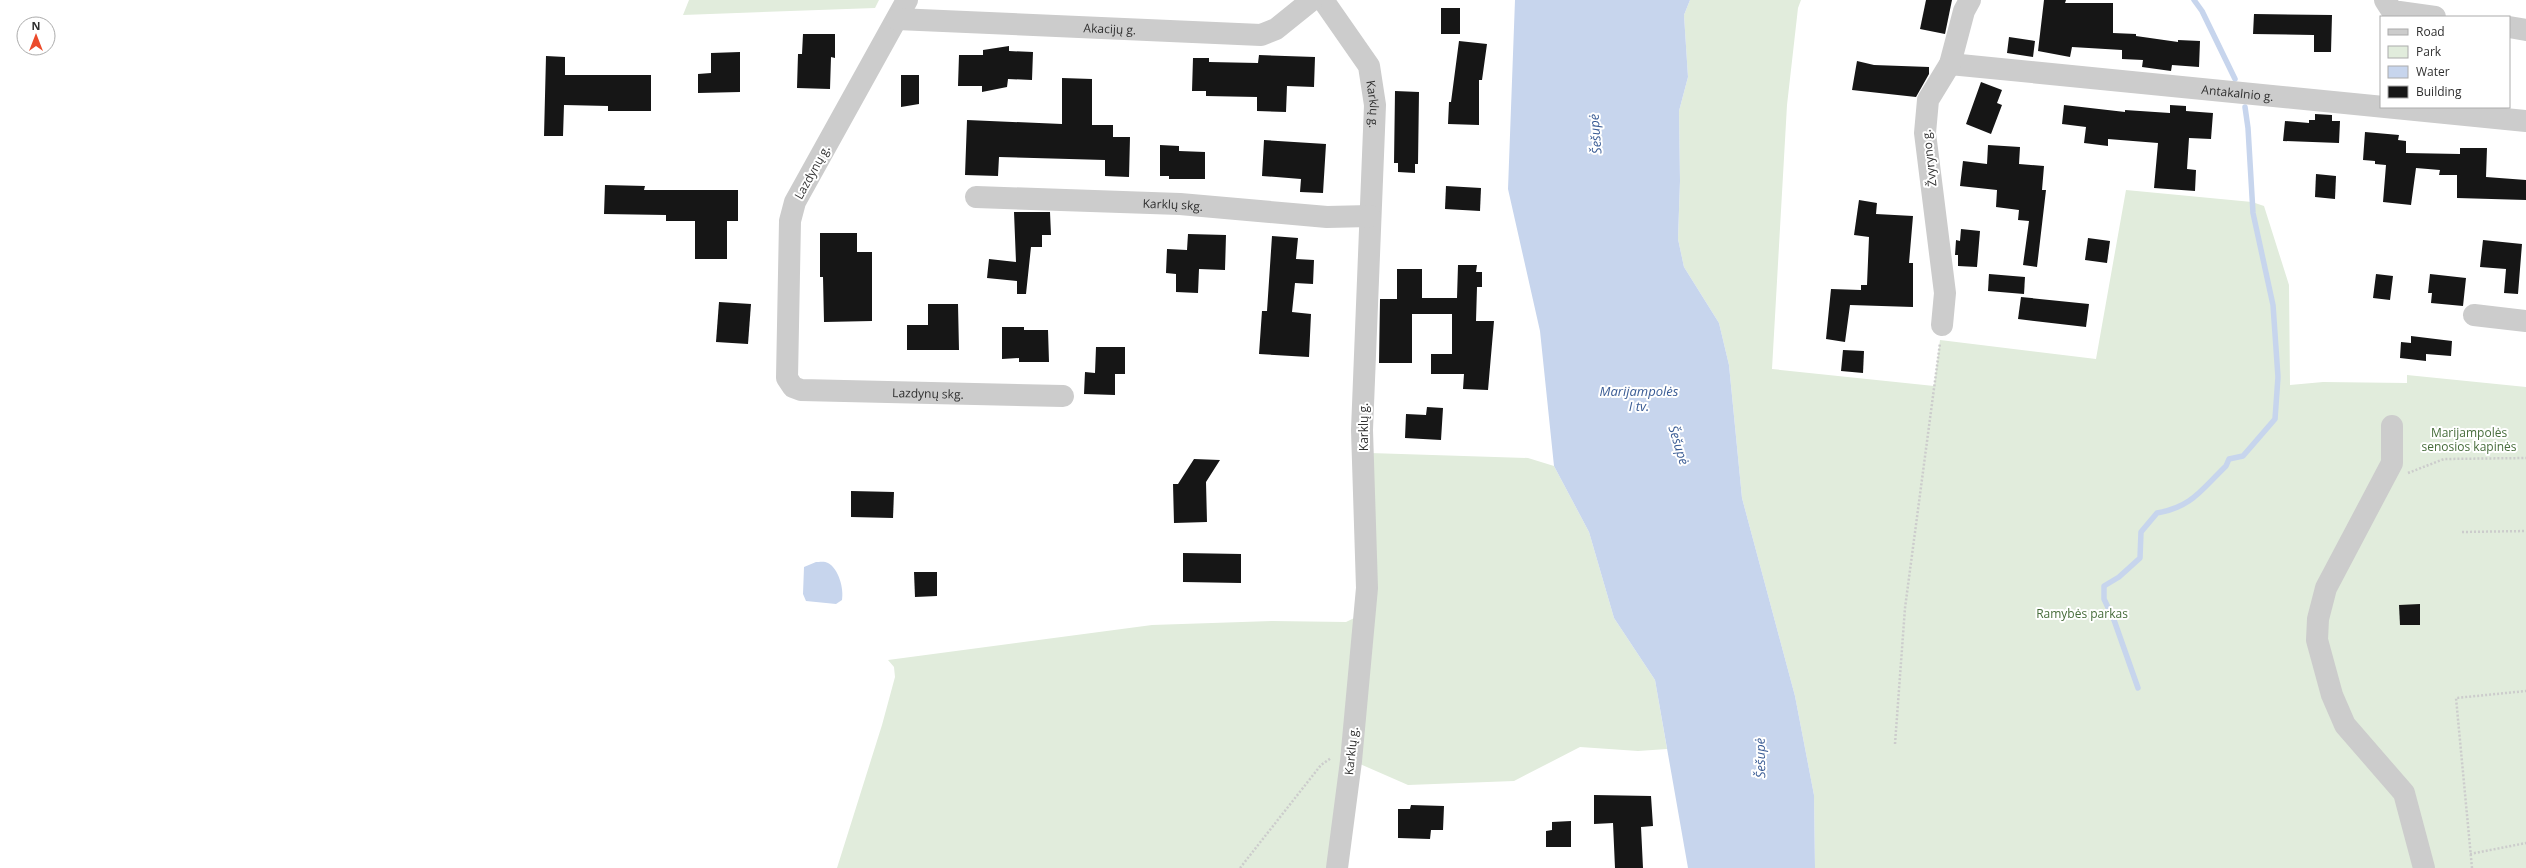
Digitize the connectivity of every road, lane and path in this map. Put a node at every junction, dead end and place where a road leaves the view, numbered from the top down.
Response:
1 (907, 0) edge
2 (1312, 0) edge
3 (1323, 0) edge
4 (1970, 0) edge
5 (2385, 0) edge
6 (2428, 16) edge
7 (897, 19) junction
8 (2510, 27) edge
9 (2526, 30) edge
10 (1950, 64) junction
11 (2380, 107) edge
12 (2395, 108) edge
13 (2526, 121) edge
14 (976, 197) dead end
15 (1370, 216) junction
16 (2474, 315) dead end
17 (2526, 321) edge
18 (1942, 325) joint
19 (792, 387) joint
20 (1063, 396) dead end
21 (2392, 426) dead end
22 (2526, 458) edge
23 (2414, 473) dead end
24 (2526, 531) edge
25 (2462, 532) dead end
26 (2526, 691) edge
27 (1895, 744) dead end
28 (1352, 752) junction
29 (2526, 843) edge
30 (2470, 854) junction
31 (1240, 868) edge
32 (1337, 868) edge
33 (2424, 868) edge
34 (2472, 868) edge

1 - 7 street, Lazdynų g.
2 - 7 street, Akacijų g.
3 - 15 street, Karklų g.
4 - 10 street, Žvyryno g.
5 - 6 street
7 - 19 street, Lazdynų g.
8 - 9 street
10 - 11 street, Antakalnio g.
10 - 18 street, Žvyryno g.
12 - 13 street, Antakalnio g.
14 - 15 street, Karklų skg.
15 - 28 street, Karklų g.
16 - 17 street
18 - 27 path
19 - 20 street, Lazdynų skg.
21 - 33 street
22 - 23 path
24 - 25 path
26 - 30 path
28 - 31 path
28 - 32 street, Karklų g.
29 - 30 path
30 - 34 path

